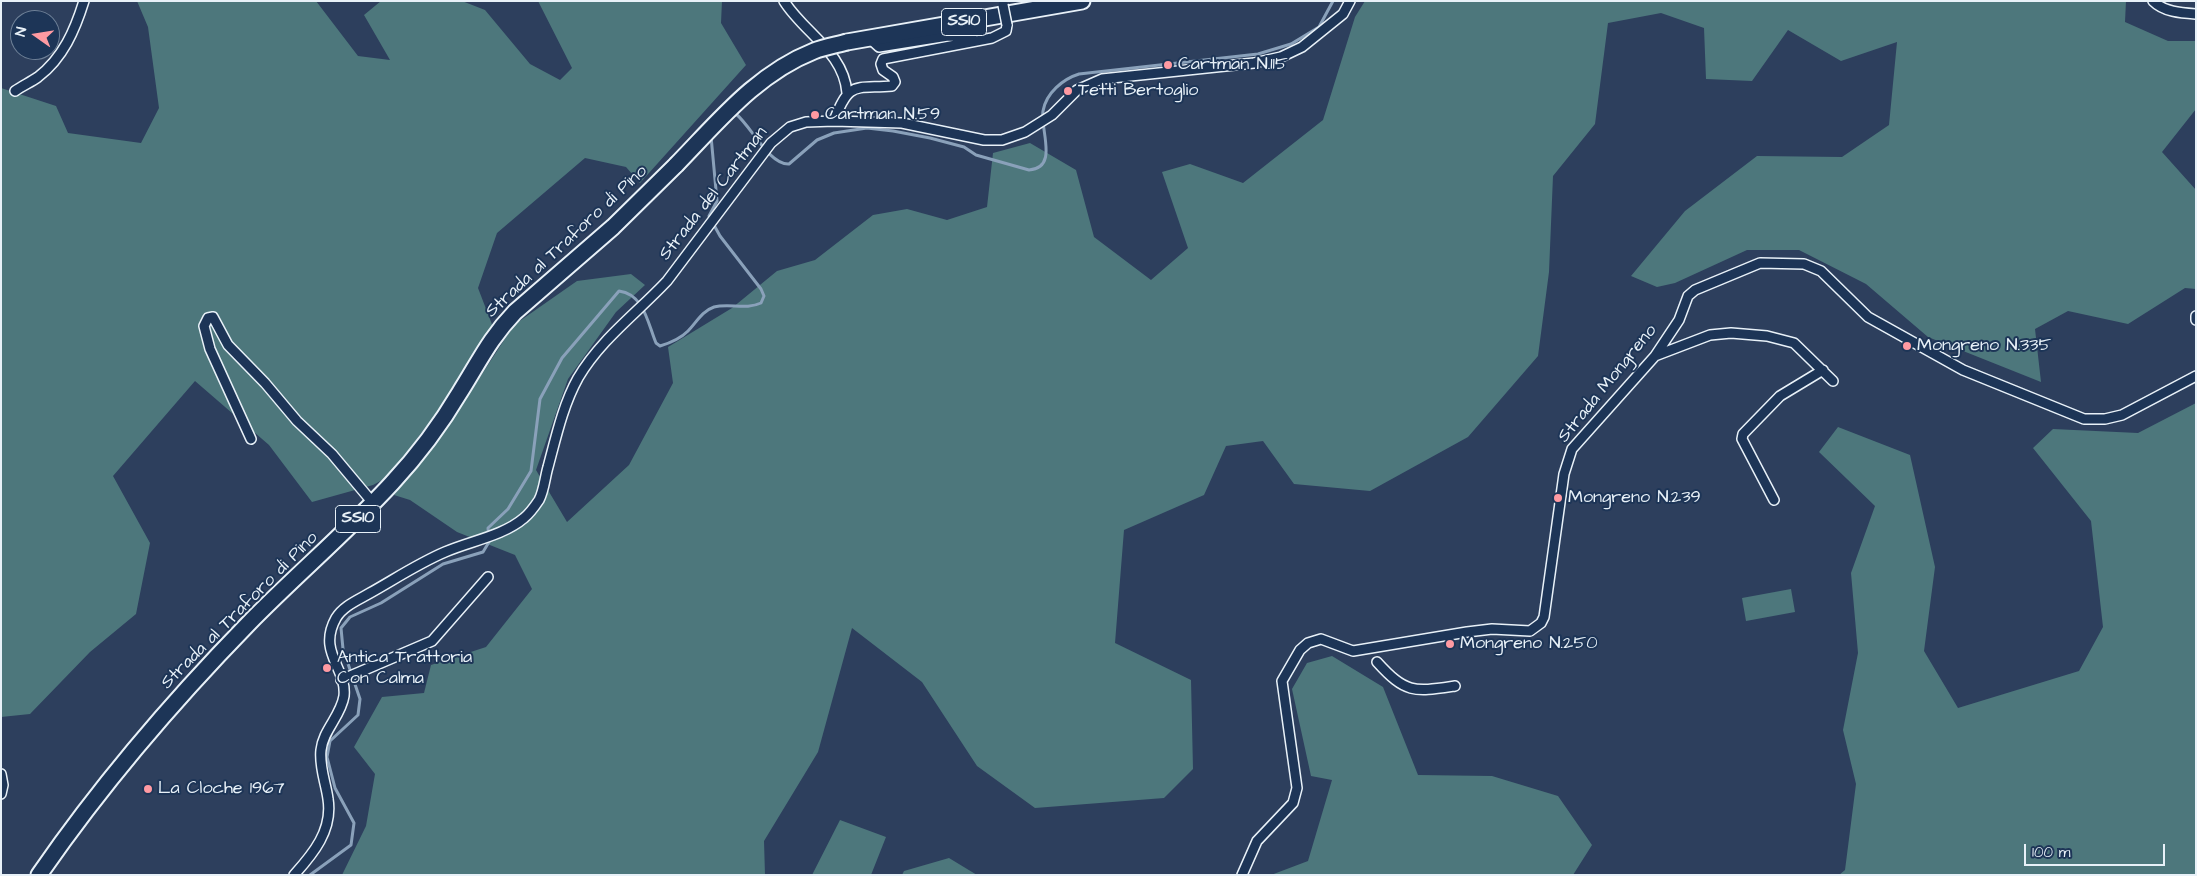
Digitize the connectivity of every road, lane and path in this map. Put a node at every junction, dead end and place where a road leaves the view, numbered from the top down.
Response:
1 (84, 1) edge
2 (784, 1) edge
3 (1082, 1) edge
4 (1350, 1) edge
5 (2153, 1) edge
6 (1002, 3) edge
7 (2196, 14) edge
8 (869, 38) junction
9 (992, 38) junction
10 (15, 91) dead end
11 (848, 93) junction
12 (834, 121) junction
13 (2196, 316) edge
14 (2196, 320) edge
15 (1655, 356) junction
16 (1823, 370) junction
17 (2196, 376) edge
18 (1833, 381) dead end
19 (251, 439) dead end
20 (1774, 500) dead end
21 (373, 503) junction
22 (488, 577) dead end
23 (1364, 649) junction
24 (342, 679) junction
25 (1454, 686) dead end
26 (1, 774) edge
27 (1, 794) edge
28 (39, 875) edge
29 (294, 875) edge
30 (1242, 875) edge

1 - 10 street
2 - 11 street
3 - 8 main road, Strada al Traforo di Pino / SS10
4 - 12 street, Strada del Cartman
5 - 7 street
6 - 9 street, bridge
8 - 9 street
8 - 21 main road, Strada al Traforo di Pino / SS10, bridge
9 - 11 street
11 - 12 street
12 - 24 street, Strada del Cartman
13 - 14 street
15 - 16 street
15 - 17 street, Strada Mongreno
15 - 23 street, Strada Mongreno
16 - 18 street
16 - 20 street
19 - 21 street
21 - 28 main road, Strada al Traforo di Pino / SS10
22 - 24 street
23 - 25 street
23 - 30 street, Strada Mongreno
24 - 29 street
26 - 27 street

